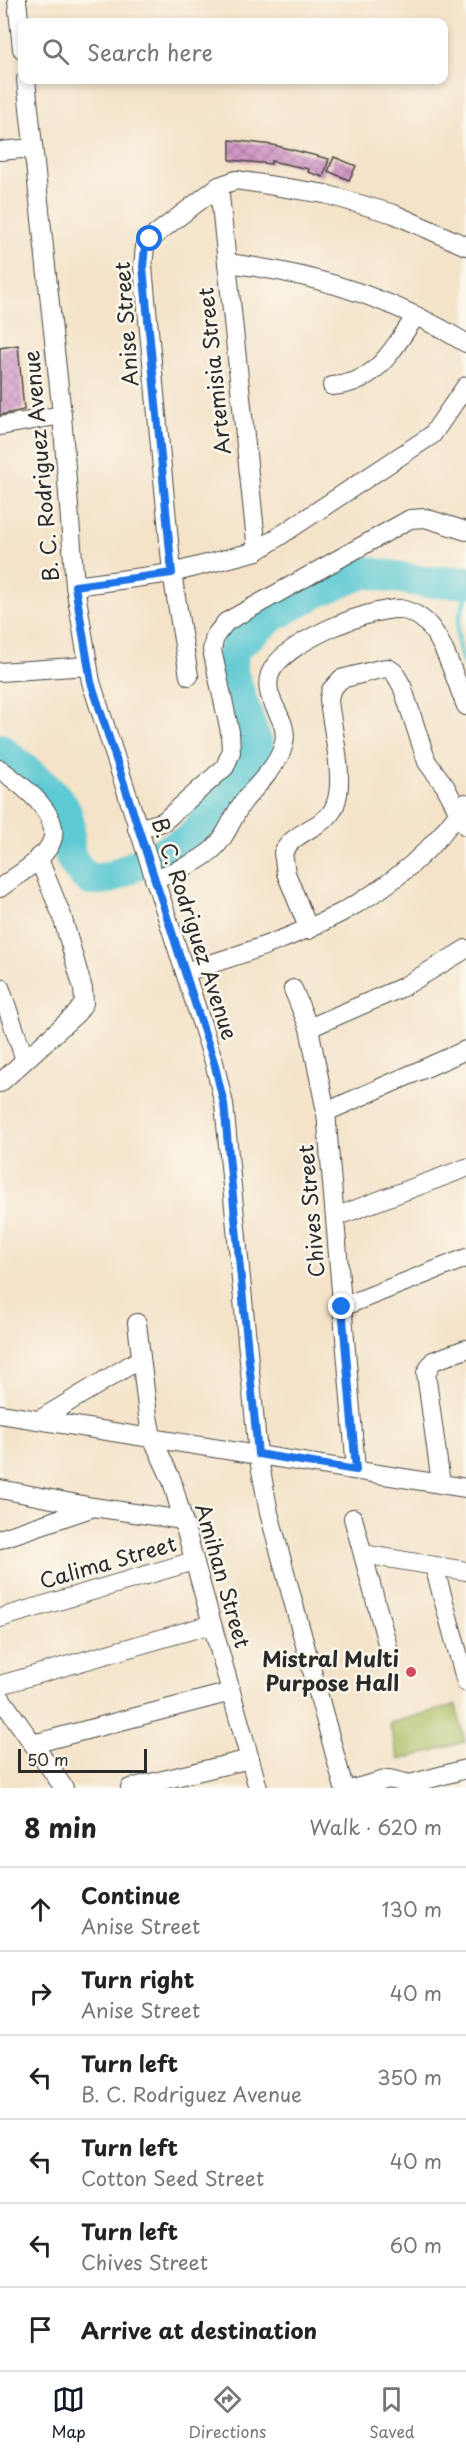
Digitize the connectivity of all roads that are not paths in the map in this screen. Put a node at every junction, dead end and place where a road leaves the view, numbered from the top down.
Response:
1 (17, 0) edge
2 (19, 18) edge
3 (26, 84) edge
4 (33, 148) junction
5 (0, 151) edge
6 (219, 186) junction
7 (463, 239) edge
8 (227, 263) junction
9 (416, 316) junction
10 (466, 343) edge
11 (332, 386) dead end
12 (466, 386) edge
13 (62, 415) junction
14 (0, 426) edge
15 (466, 530) edge
16 (257, 551) junction
17 (172, 573) junction
18 (75, 586) junction
19 (88, 666) junction
20 (0, 672) edge
21 (189, 676) dead end
22 (466, 706) edge
23 (3, 777) edge
24 (464, 813) edge
25 (138, 831) junction
26 (38, 857) junction
27 (153, 877) junction
28 (0, 888) edge
29 (309, 930) junction
30 (466, 949) edge
31 (185, 972) junction
32 (0, 987) edge
33 (293, 989) dead end
34 (309, 1028) junction
35 (466, 1050) edge
36 (25, 1060) junction
37 (0, 1083) edge
38 (326, 1112) junction
39 (466, 1168) edge
40 (335, 1217) junction
41 (466, 1258) edge
42 (342, 1307) junction
43 (137, 1323) dead end
44 (466, 1349) edge
45 (140, 1359) junction
46 (0, 1414) edge
47 (39, 1420) junction
48 (152, 1437) junction
49 (258, 1454) junction
50 (356, 1470) junction
51 (441, 1484) junction
52 (466, 1488) edge
53 (0, 1489) edge
54 (93, 1508) junction
55 (353, 1518) dead end
56 (183, 1520) junction
57 (0, 1539) edge
58 (363, 1554) junction
59 (194, 1561) junction
60 (434, 1566) junction
61 (466, 1571) edge
62 (0, 1618) edge
63 (212, 1624) junction
64 (388, 1647) dead end
65 (466, 1682) edge
66 (0, 1685) edge
67 (231, 1692) junction
68 (0, 1697) edge
69 (33, 1744) junction
70 (250, 1759) junction
71 (466, 1769) edge
72 (417, 1785) edge
73 (64, 1788) edge
74 (130, 1788) edge
75 (258, 1788) edge
76 (344, 1788) edge
77 (356, 1788) edge

1 - 2 street
3 - 4 street, B. C. Rodriguez Avenue
4 - 5 street
4 - 13 street, B. C. Rodriguez Avenue
6 - 7 street, Anise Street
6 - 8 street, Artemisia Street
6 - 17 street, Anise Street
8 - 9 street
8 - 16 street, Artemisia Street
9 - 10 street
9 - 11 street
12 - 16 street
13 - 14 street
13 - 18 street, B. C. Rodriguez Avenue
15 - 25 street
16 - 17 street
17 - 18 street
17 - 21 street, Anise Street
18 - 19 street, B. C. Rodriguez Avenue
19 - 20 street
19 - 25 street, B. C. Rodriguez Avenue
22 - 27 street
23 - 26 street
24 - 29 street
24 - 29 street
25 - 27 street, B. C. Rodriguez Avenue
26 - 28 street
26 - 36 street
27 - 31 street, B. C. Rodriguez Avenue
29 - 31 street
30 - 34 street
31 - 49 street, B. C. Rodriguez Avenue
32 - 36 street
33 - 34 street, Chives Street
34 - 38 street, Chives Street
35 - 38 street
36 - 37 street
38 - 40 street, Chives Street
39 - 40 street
40 - 42 street, Chives Street
41 - 42 street
42 - 50 street, Chives Street
43 - 45 street, Amihan Street
44 - 51 street
45 - 47 street
45 - 48 street, Amihan Street
46 - 47 street
47 - 48 street
48 - 49 street
48 - 56 street, Amihan Street
49 - 50 street
49 - 76 street, B. C. Rodriguez Avenue
50 - 51 street
51 - 52 street
53 - 54 street
54 - 56 street
54 - 57 street
55 - 58 street
56 - 59 street, Amihan Street
58 - 60 street
58 - 64 street
59 - 62 street, Calima Street
59 - 63 street, Amihan Street
60 - 61 street
60 - 65 street
63 - 66 street
63 - 67 street, Amihan Street
67 - 69 street
67 - 70 street, Amihan Street
68 - 69 street
69 - 73 street
70 - 74 street
70 - 75 street, Amihan Street
71 - 72 street
72 - 77 street

